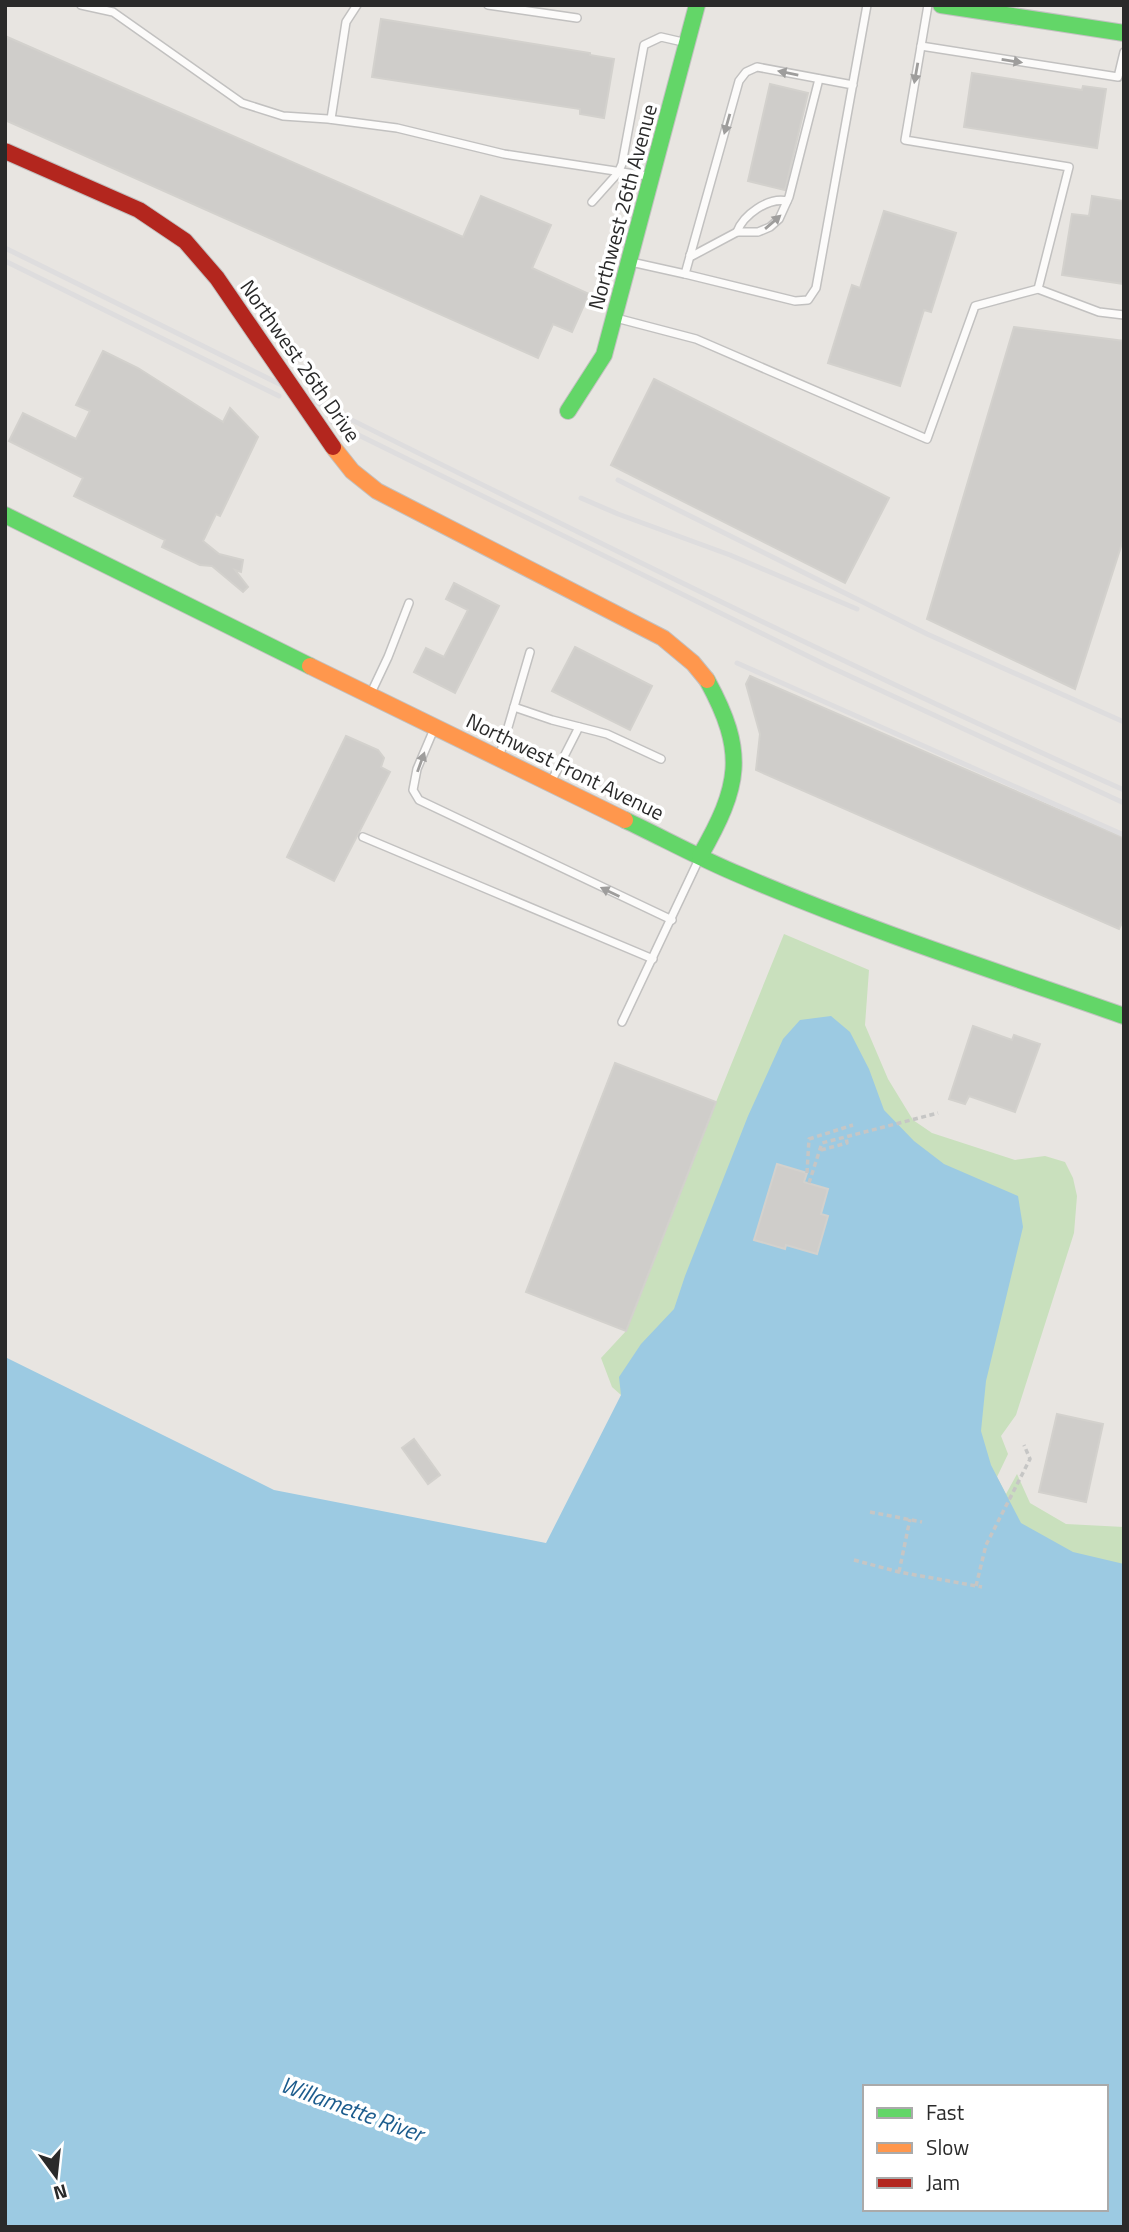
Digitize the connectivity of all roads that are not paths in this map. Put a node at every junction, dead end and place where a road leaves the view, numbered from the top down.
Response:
1 (82, 5) edge
2 (357, 5) edge
3 (488, 5) edge
4 (697, 5) edge
5 (867, 5) edge
6 (928, 5) edge
7 (941, 5) edge
8 (1009, 10) edge
9 (577, 19) dead end
10 (1124, 33) edge
11 (687, 43) junction
12 (921, 46) junction
13 (1124, 52) edge
14 (819, 79) junction
15 (853, 85) junction
16 (331, 119) junction
17 (5, 151) edge
18 (618, 173) junction
19 (652, 177) junction
20 (788, 201) junction
21 (592, 202) dead end
22 (737, 232) junction
23 (690, 255) junction
24 (630, 262) junction
25 (684, 274) junction
26 (1038, 289) junction
27 (1124, 315) edge
28 (615, 318) junction
29 (568, 411) dead end
30 (5, 515) edge
31 (408, 603) dead end
32 (530, 652) dead end
33 (369, 695) junction
34 (513, 707) junction
35 (434, 727) junction
36 (579, 727) junction
37 (498, 758) junction
38 (661, 760) dead end
39 (550, 783) junction
40 (363, 838) dead end
41 (700, 856) junction
42 (672, 920) junction
43 (653, 959) junction
44 (1124, 1016) edge
45 (622, 1022) dead end

1 - 16 lane
2 - 16 lane
3 - 9 lane
4 - 11 main road, Northwest 26th Avenue
5 - 15 lane
6 - 12 lane
7 - 8 main road
8 - 10 main road
11 - 18 lane
11 - 19 main road, Northwest 26th Avenue
12 -> 13 lane
12 -> 26 lane
14 - 15 lane
14 - 20 lane
14 -> 23 lane
15 - 25 lane
16 - 18 lane
17 - 41 main road, Northwest 26th Drive, bridge
18 - 19 lane
18 - 21 lane
19 - 24 main road, Northwest 26th Avenue
20 - 22 lane
22 -> 20 lane
22 - 23 lane
23 - 25 lane
24 - 25 lane
24 - 28 main road, Northwest 26th Avenue
26 - 27 lane
26 - 28 lane
28 - 29 main road, Northwest 26th Avenue
30 - 33 main road, Northwest Front Avenue
31 - 33 lane
32 - 34 lane
33 - 35 main road, Northwest Front Avenue
34 - 36 lane
34 - 37 lane
35 - 37 main road, Northwest Front Avenue
42 -> 35 lane
36 - 38 lane
36 - 39 lane
37 - 39 main road, Northwest Front Avenue
39 - 41 main road, Northwest Front Avenue
40 - 43 lane
41 - 42 lane
41 - 44 main road, Northwest Front Avenue
42 - 43 lane
43 - 45 lane

